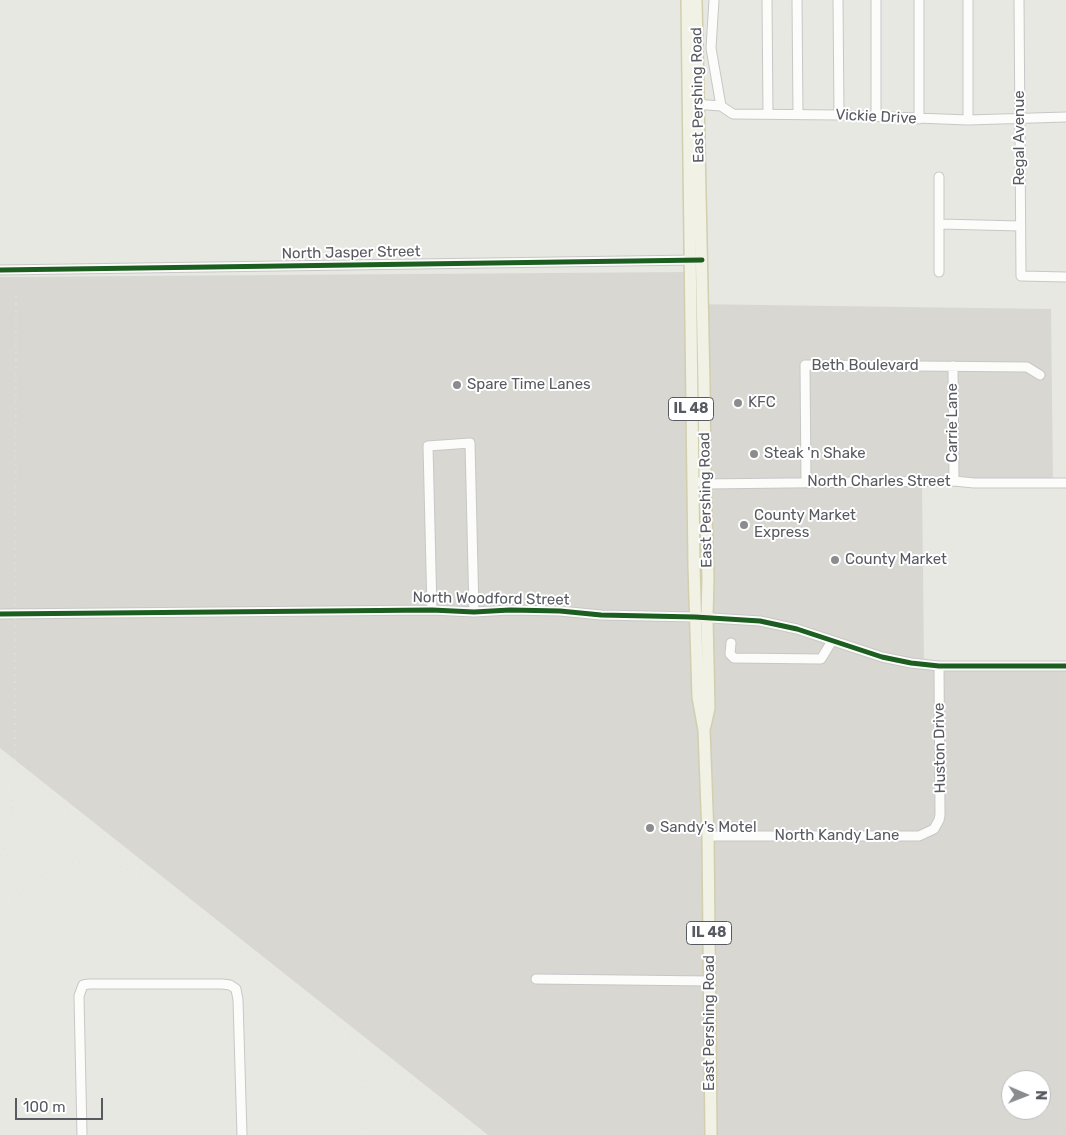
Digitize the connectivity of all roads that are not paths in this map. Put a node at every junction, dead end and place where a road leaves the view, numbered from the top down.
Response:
1 (687, 0) edge
2 (696, 0) edge
3 (714, 0) edge
4 (767, 0) edge
5 (797, 0) edge
6 (838, 0) edge
7 (876, 0) edge
8 (920, 0) edge
9 (968, 0) edge
10 (1019, 0) edge
11 (694, 104) junction
12 (721, 106) junction
13 (768, 114) junction
14 (798, 114) junction
15 (839, 115) junction
16 (876, 116) junction
17 (1066, 117) edge
18 (919, 119) junction
19 (1020, 119) junction
20 (968, 120) junction
21 (939, 177) dead end
22 (940, 224) junction
23 (1020, 226) junction
24 (696, 260) junction
25 (0, 270) edge
26 (939, 272) dead end
27 (1066, 277) edge
28 (953, 366) junction
29 (1040, 375) dead end
30 (692, 480) junction
31 (954, 480) junction
32 (806, 482) junction
33 (1066, 483) edge
34 (704, 484) junction
35 (432, 610) junction
36 (474, 612) junction
37 (0, 614) edge
38 (701, 617) junction
39 (832, 641) junction
40 (731, 643) dead end
41 (939, 666) junction
42 (1066, 666) edge
43 (934, 829) joint
44 (708, 836) junction
45 (536, 979) dead end
46 (710, 981) junction
47 (82, 1135) edge
48 (242, 1135) edge
49 (711, 1135) edge

1 - 11 main road, East Pershing Road / IL 48
2 - 11 main road, East Pershing Road / IL 48
3 - 12 street
4 - 13 street
5 - 14 street
6 - 15 street
7 - 16 street
8 - 18 street
9 - 20 street
10 - 19 street, Regal Avenue
11 - 12 street, Vickie Drive
11 - 24 main road, East Pershing Road / IL 48
12 - 13 street, Vickie Drive
13 - 14 street, Vickie Drive
14 - 15 street, Vickie Drive
15 - 16 street, Vickie Drive
16 - 18 street, Vickie Drive
17 - 19 street, Vickie Drive
18 - 20 street, Vickie Drive
19 - 20 street, Vickie Drive
19 - 23 street, Regal Avenue
21 - 22 street
22 - 23 street
22 - 26 street
23 - 27 street, Regal Avenue
24 - 25 street, North Jasper Street
24 - 30 main road, East Pershing Road / IL 48
24 - 34 main road, East Pershing Road / IL 48
28 - 29 street, Beth Boulevard
28 - 31 street, Carrie Lane
28 - 32 street, Beth Boulevard
30 - 34 street, North Charles Street
30 - 38 main road, East Pershing Road / IL 48
31 - 32 street, North Charles Street
31 - 33 street, North Charles Street
32 - 34 street, North Charles Street
34 - 38 main road, East Pershing Road / IL 48
35 - 36 street, North Woodford Street
35 - 36 street
35 - 37 street, North Woodford Street
36 - 38 street, North Woodford Street
38 - 39 street, North Woodford Street
38 - 44 main road, East Pershing Road / IL 48
39 - 40 street
39 - 41 street, North Woodford Street
41 - 42 street, North Woodford Street
41 - 43 street, Huston Drive
43 - 44 street, North Kandy Lane
44 - 46 main road, East Pershing Road / IL 48
45 - 46 street
46 - 49 main road, East Pershing Road / IL 48
47 - 48 street

